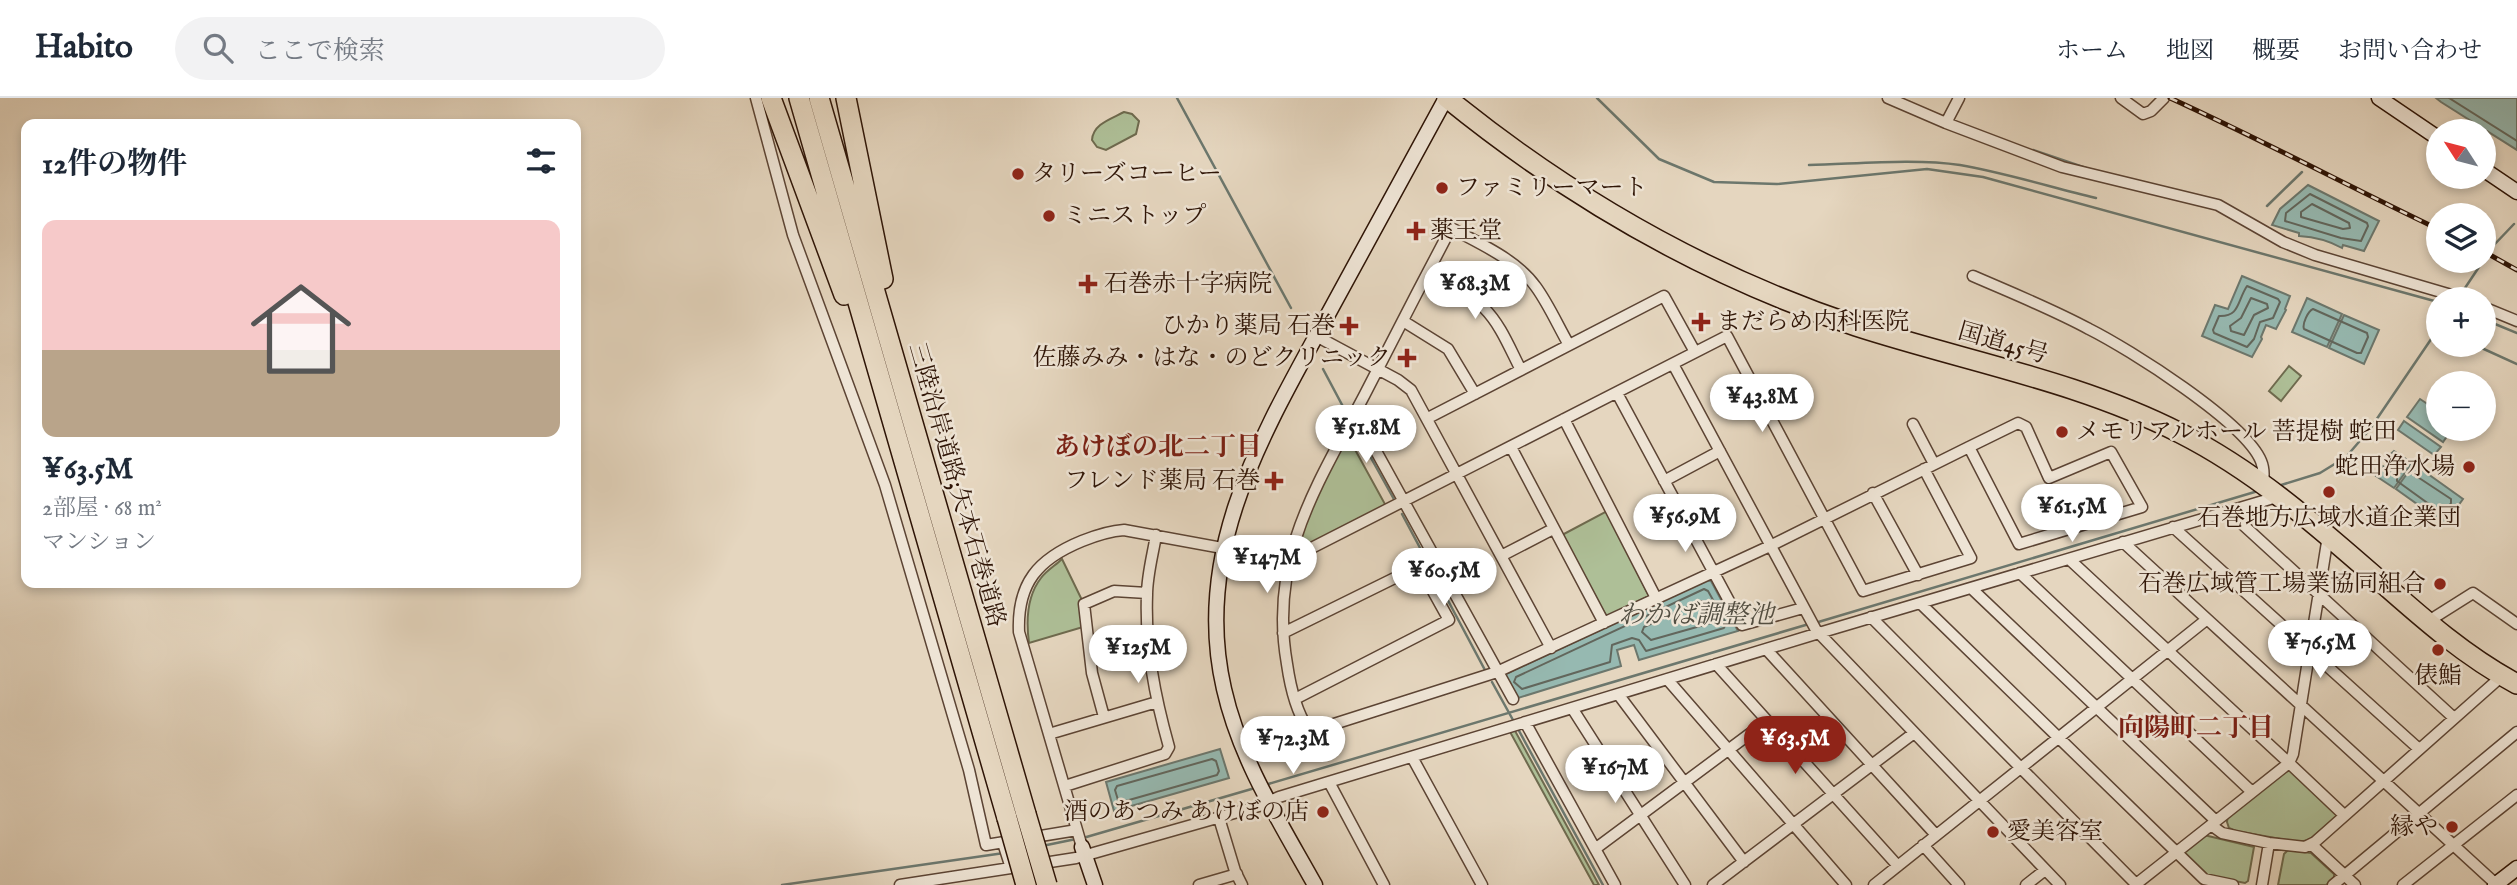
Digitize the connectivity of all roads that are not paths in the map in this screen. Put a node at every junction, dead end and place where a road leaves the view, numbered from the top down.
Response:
1 (756, 98) edge
2 (771, 98) edge
3 (799, 98) edge
4 (819, 98) edge
5 (846, 98) edge
6 (1446, 98) edge
7 (1888, 98) edge
8 (1959, 98) edge
9 (2121, 98) edge
10 (2164, 98) edge
11 (2379, 98) edge
12 (1948, 120) junction
13 (2426, 130) edge
14 (2496, 178) edge
15 (2517, 192) edge
16 (1427, 274) junction
17 (1973, 276) dead end
18 (2426, 288) edge
19 (2496, 312) edge
20 (1403, 321) junction
21 (2517, 321) edge
22 (1316, 336) junction
23 (1569, 345) junction
24 (1695, 352) junction
25 (1673, 363) junction
26 (1378, 368) junction
27 (1521, 370) junction
28 (1616, 393) junction
29 (1475, 394) junction
30 (909, 409) junction
31 (1355, 413) junction
32 (1428, 418) junction
33 (1564, 419) junction
34 (1913, 424) dead end
35 (1511, 447) junction
36 (1969, 447) junction
37 (1720, 451) junction
38 (1929, 466) junction
39 (1457, 474) junction
40 (1664, 481) junction
41 (2271, 489) junction
42 (1873, 494) junction
43 (1404, 501) junction
44 (2228, 511) junction
45 (1825, 518) junction
46 (2173, 527) junction
47 (1553, 529) junction
48 (1156, 535) junction
49 (2328, 536) junction
50 (926, 538) junction
51 (2123, 542) junction
52 (1770, 546) junction
53 (1223, 548) junction
54 (1501, 556) junction
55 (2069, 559) junction
56 (1288, 560) junction
57 (1713, 572) junction
58 (2020, 573) junction
59 (1918, 575) junction
60 (1971, 587) junction
61 (1147, 593) junction
62 (2318, 595) junction
63 (1656, 598) junction
64 (1920, 603) junction
65 (1806, 612) junction
66 (1871, 617) junction
67 (2206, 620) junction
68 (2427, 622) junction
69 (1604, 623) junction
70 (2517, 624) edge
71 (1818, 631) junction
72 (1283, 634) junction
73 (1550, 648) junction
74 (1766, 649) junction
75 (2168, 651) junction
76 (2309, 652) junction
77 (1716, 664) junction
78 (1497, 672) junction
79 (1667, 679) junction
80 (2132, 680) junction
81 (2510, 680) edge
82 (1618, 694) junction
83 (1295, 699) junction
84 (1513, 699) dead end
85 (1157, 702) junction
86 (2300, 706) junction
87 (1572, 708) junction
88 (2096, 708) junction
89 (1104, 717) junction
90 (2454, 718) junction
91 (1767, 721) junction
92 (1525, 722) junction
93 (2517, 732) edge
94 (1914, 733) junction
95 (1049, 734) junction
96 (2058, 738) junction
97 (1729, 749) junction
98 (2419, 749) junction
99 (1412, 757) junction
100 (2289, 763) junction
101 (1871, 766) junction
102 (2021, 768) junction
103 (2382, 780) junction
104 (1329, 782) junction
105 (1685, 783) junction
106 (1065, 786) junction
107 (1263, 790) junction
108 (2251, 791) junction
109 (1833, 794) junction
110 (2517, 795) edge
111 (1981, 801) junction
112 (2418, 814) junction
113 (2344, 815) junction
114 (1016, 816) junction
115 (1640, 816) junction
116 (1219, 818) junction
117 (2213, 823) junction
118 (1793, 826) junction
119 (1936, 835) junction
120 (1003, 842) junction
121 (1081, 842) junction
122 (2269, 843) junction
123 (2311, 844) junction
124 (1923, 845) junction
125 (2454, 845) junction
126 (1595, 849) junction
127 (2175, 853) junction
128 (1744, 862) junction
129 (1898, 866) junction
130 (1011, 868) junction
131 (2517, 868) edge
132 (2045, 870) junction
133 (990, 872) junction
134 (1237, 874) junction
135 (2345, 875) junction
136 (900, 885) edge
137 (994, 885) edge
138 (1026, 885) edge
139 (1047, 885) edge
140 (1095, 885) edge
141 (1199, 885) edge
142 (1242, 885) edge
143 (1315, 885) edge
144 (1384, 885) edge
145 (1482, 885) edge
146 (1615, 885) edge
147 (1685, 885) edge
148 (1713, 885) edge
149 (1846, 885) edge
150 (1874, 885) edge
151 (1959, 885) edge
152 (2026, 885) edge
153 (2060, 885) edge
154 (2136, 885) edge
155 (2233, 885) edge
156 (2262, 885) edge
157 (2333, 885) edge
158 (2355, 885) edge
159 (2403, 885) edge
160 (2496, 885) edge

1 - 120 street
2 - 50 highway
3 - 50 highway, 三陸沿岸道路;矢本石巻道路
4 - 30 highway, 三陸沿岸道路;矢本石巻道路
5 - 30 highway
6 - 22 street
6 - 41 highway, 国道45号
7 - 12 street
8 - 12 street
9 - 10 street
11 - 13 street
12 - 18 street
14 - 15 street
16 - 20 street
16 - 23 street
16 - 27 street
17 - 41 street
19 - 21 street
20 - 26 street
20 - 29 street
22 - 26 street
22 - 53 street
23 - 24 street
23 - 27 street
24 - 25 street
24 - 45 street
25 - 28 street
25 - 37 street
26 - 31 street
26 - 32 street
27 - 29 street
28 - 33 street
28 - 40 street
29 - 32 street
30 - 114 highway, 三陸沿岸道路;矢本石巻道路
31 - 43 street
31 - 56 street
32 - 39 street
33 - 35 street
33 - 63 street
34 - 38 street
35 - 39 street
35 - 47 street
36 - 36 street
36 - 38 street
37 - 40 street
37 - 52 street
38 - 42 street
38 - 59 street
39 - 43 street
39 - 54 street
40 - 57 street
41 - 44 street
41 - 49 highway, 国道45号
42 - 45 street
42 - 59 street
43 - 56 street
43 - 78 street
44 - 46 street
44 - 62 street
45 - 52 street
45 - 59 street
46 - 51 street
46 - 76 street
47 - 54 street
47 - 69 street
48 - 53 street
48 - 61 street
48 - 95 street
49 - 62 street
49 - 68 highway, 国道45号
50 - 114 highway, 三陸沿岸道路;矢本石巻道路
51 - 55 street
51 - 67 street
52 - 57 street
52 - 65 street
53 - 56 street
53 - 107 street
54 - 73 street
55 - 58 street
55 - 75 street
56 - 72 street
57 - 63 street
57 - 65 street
58 - 60 street
58 - 80 street
60 - 64 street
60 - 88 street
61 - 85 street
61 - 89 street
62 - 76 street
62 - 90 street
63 - 69 street
64 - 66 street
64 - 96 street
65 - 71 street
66 - 71 street
66 - 102 street
67 - 75 street
67 - 86 street
68 - 70 street
68 - 81 highway, 国道45号
69 - 73 street
71 - 74 street
71 - 94 street
72 - 83 street
72 - 83 street
73 - 78 street
74 - 77 street
74 - 101 street
75 - 80 street
75 - 100 street
76 - 86 street
76 - 98 street
77 - 79 street
77 - 91 street
78 - 83 street
78 - 84 street
79 - 82 street
79 - 97 street
80 - 88 street
80 - 108 street
81 - 90 street
82 - 87 street
82 - 105 street
85 - 89 street
85 - 106 street
86 - 100 street
86 - 103 street
87 - 92 street
87 - 115 street
88 - 96 street
88 - 117 street
89 - 95 street
90 - 98 street
91 - 97 street
91 - 109 street
92 - 99 street
92 - 126 street
93 - 112 street
94 - 101 street
94 - 111 street
95 - 106 street
96 - 102 street
96 - 127 street
97 - 105 street
97 - 118 street
98 - 103 street
99 - 104 street
99 - 145 street
100 - 108 street
100 - 113 street
101 - 109 street
101 - 119 street
102 - 111 street
102 - 154 street
103 - 112 street
103 - 113 street
104 - 107 street
104 - 144 street
105 - 115 street
105 - 128 street
106 - 121 street
107 - 116 street
107 - 143 street
108 - 117 street
109 - 118 street
109 - 129 street
110 - 125 street
111 - 119 street
111 - 132 street
112 - 125 street
112 - 135 street
113 - 123 street
114 - 138 highway, 三陸沿岸道路;矢本石巻道路, bridge
114 - 139 highway, 三陸沿岸道路;矢本石巻道路, bridge
115 - 126 street
115 - 147 street
116 - 121 street
116 - 134 street
117 - 122 street
117 - 127 street
118 - 128 street
118 - 149 street
119 - 124 street
120 - 121 street
120 - 130 street
121 - 130 street
121 - 140 street
122 - 123 street
122 - 156 street
123 - 135 street
124 - 129 street
124 - 151 street
125 - 159 street
125 - 160 street
126 - 146 street
127 - 154 street
127 - 155 street
128 - 148 street
129 - 150 street
130 - 133 street
131 - 160 street
132 - 152 street
132 - 153 street
133 - 136 street
133 - 137 street
134 - 141 street
134 - 142 street
135 - 157 street
135 - 158 street

